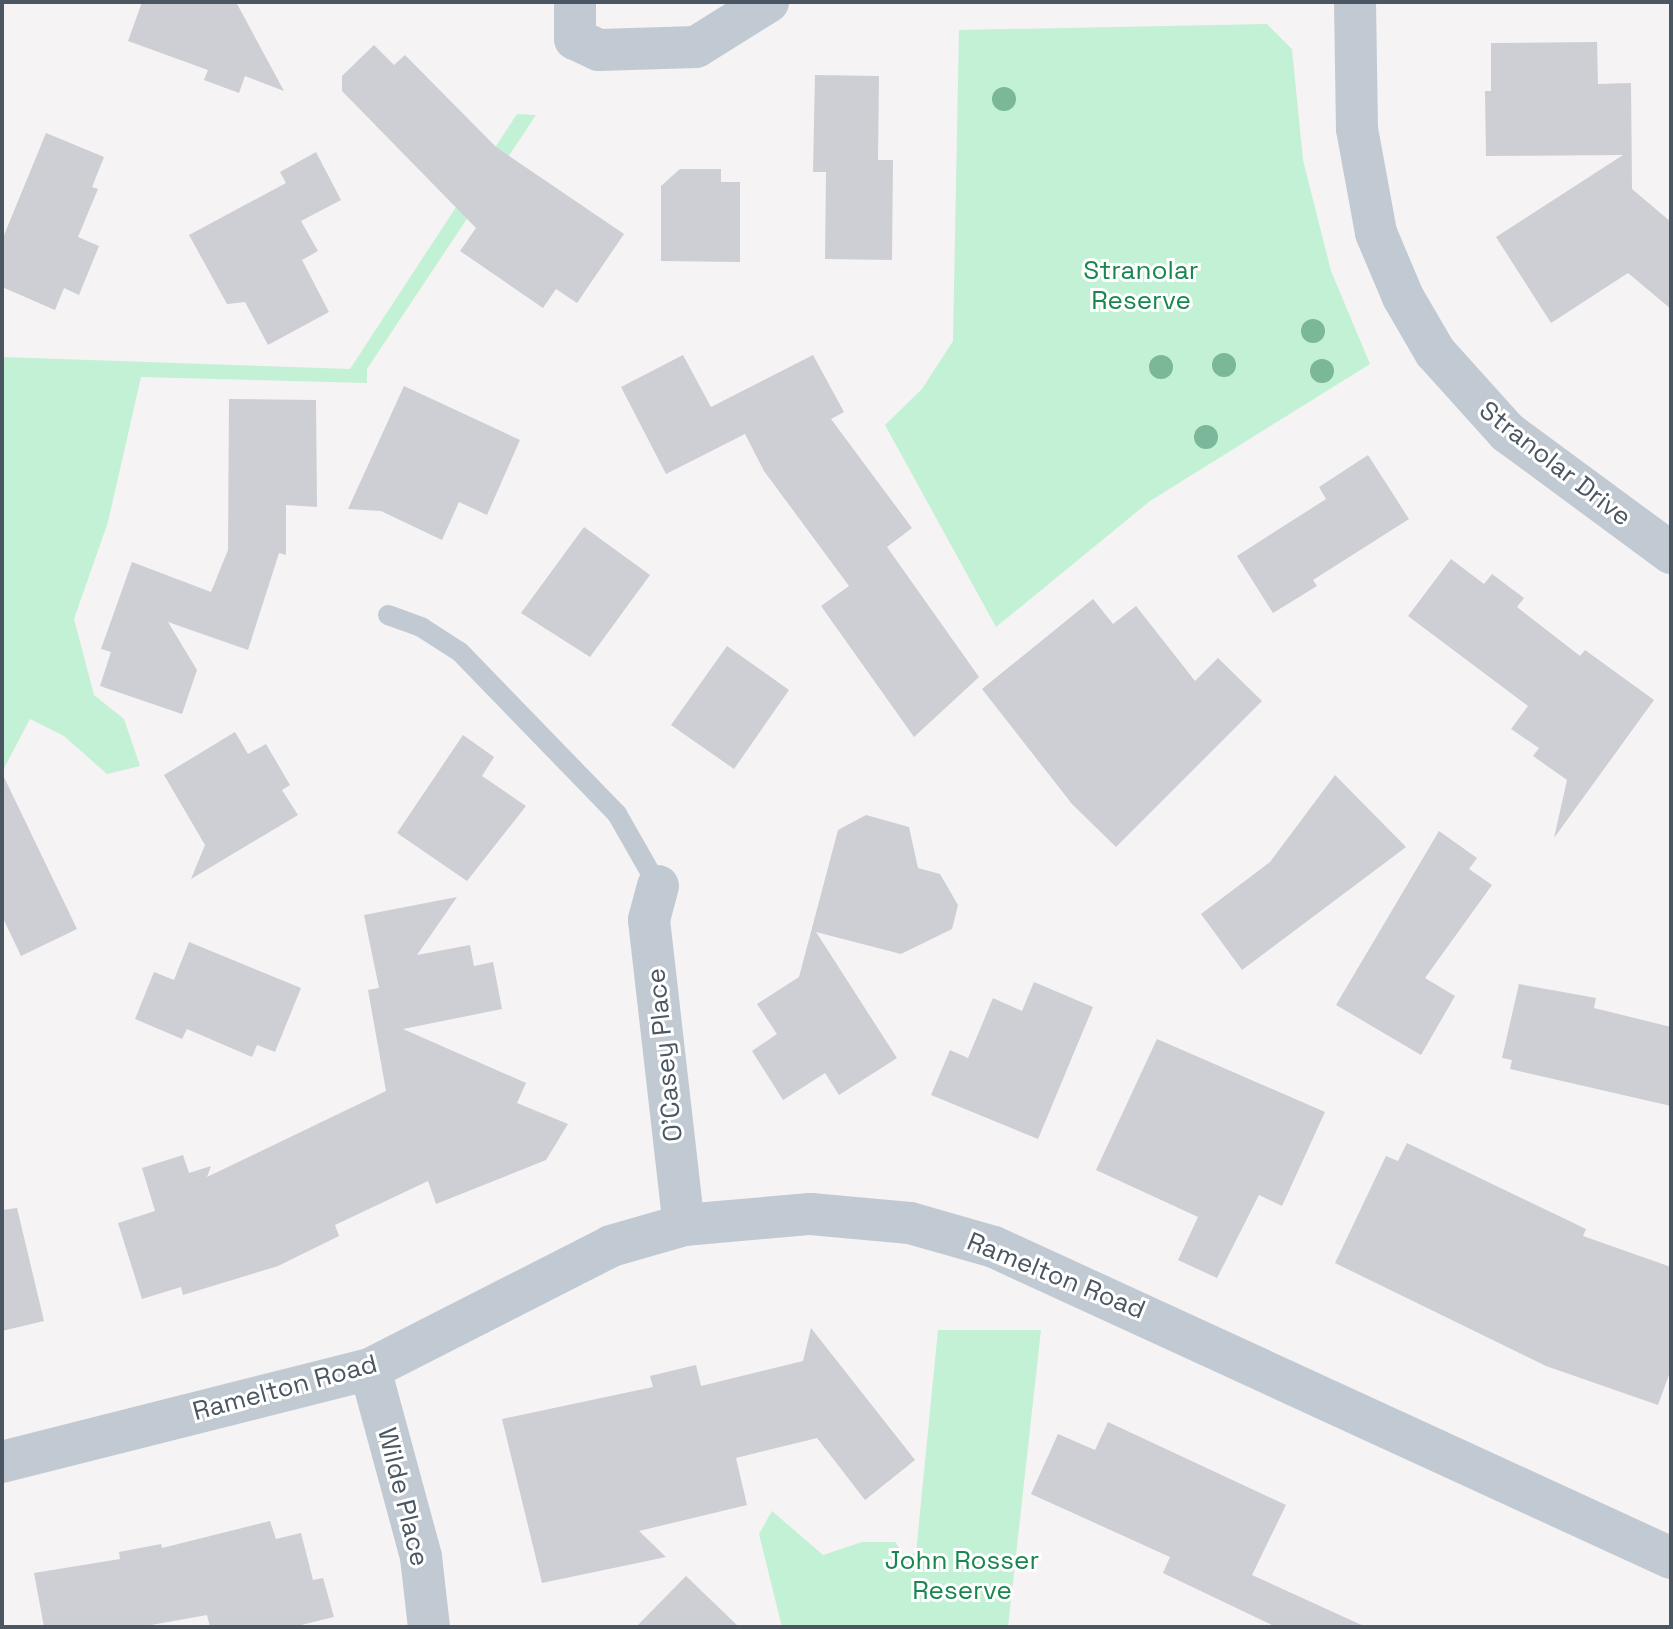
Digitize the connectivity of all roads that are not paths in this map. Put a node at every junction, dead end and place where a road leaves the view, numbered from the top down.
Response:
1 (575, 2) edge
2 (768, 2) edge
3 (1355, 2) edge
4 (1671, 553) edge
5 (388, 615) dead end
6 (658, 886) joint
7 (684, 1225) junction
8 (370, 1369) junction
9 (2, 1462) edge
10 (1671, 1558) edge
11 (429, 1627) edge

1 - 2 street
3 - 4 street, Stranolar Drive
5 - 6 lane
6 - 7 street, O'Casey Place
7 - 8 street, Ramelton Road
7 - 10 street, Ramelton Road
8 - 9 street, Ramelton Road
8 - 11 street, Wilde Place

